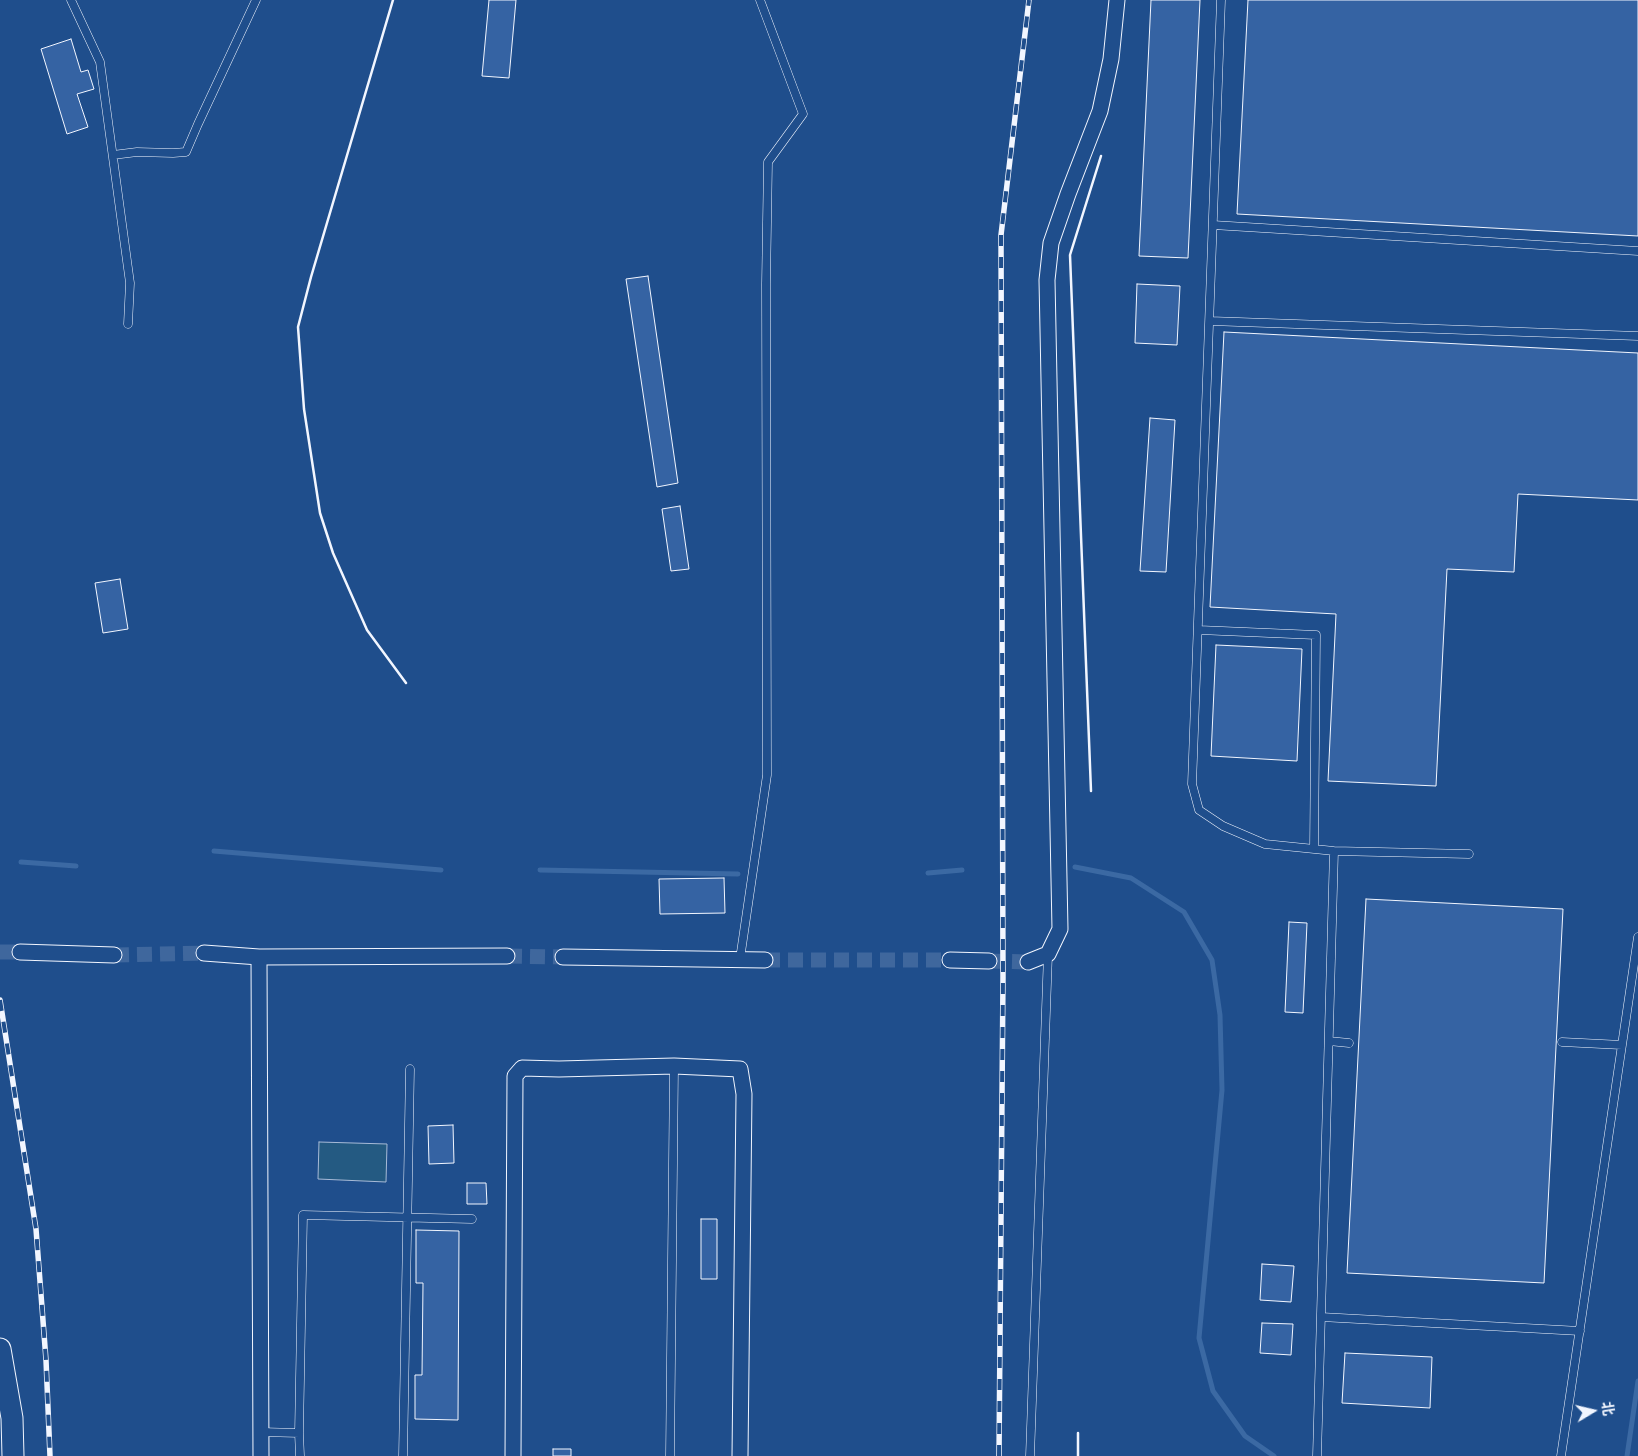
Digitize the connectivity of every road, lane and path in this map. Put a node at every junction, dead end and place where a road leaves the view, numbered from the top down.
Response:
1 (71, 0) edge
2 (256, 0) edge
3 (760, 0) edge
4 (1117, 0) edge
5 (1221, 0) edge
6 (113, 155) junction
7 (1213, 225) junction
8 (1638, 251) edge
9 (1210, 321) junction
10 (128, 324) dead end
11 (1638, 336) edge
12 (1198, 630) junction
13 (1314, 849) junction
14 (1334, 851) junction
15 (1469, 854) dead end
16 (1638, 937) edge
17 (20, 952) tunnel mouth
18 (204, 953) tunnel mouth
19 (1048, 954) junction
20 (114, 955) tunnel mouth
21 (507, 956) tunnel mouth
22 (259, 957) junction
23 (563, 957) tunnel mouth
24 (740, 959) junction
25 (765, 960) tunnel mouth
26 (950, 960) tunnel mouth
27 (989, 960) tunnel mouth
28 (1028, 962) tunnel mouth
29 (1329, 1041) junction
30 (1562, 1042) dead end
31 (1349, 1043) dead end
32 (1622, 1045) junction
33 (674, 1066) junction
34 (410, 1069) dead end
35 (407, 1217) junction
36 (472, 1219) dead end
37 (1321, 1317) junction
38 (1580, 1331) junction
39 (0, 1349) edge
40 (261, 1432) junction
41 (299, 1433) junction
42 (13, 1456) edge
43 (261, 1456) edge
44 (300, 1456) edge
45 (403, 1456) edge
46 (512, 1456) edge
47 (670, 1456) edge
48 (740, 1456) edge
49 (1030, 1456) edge
50 (1318, 1456) edge
51 (1561, 1456) edge

1 - 6 lane
2 - 6 lane
3 - 24 lane
4 - 19 street
5 - 7 lane
6 - 10 lane
7 - 8 lane
7 - 9 lane
9 - 11 lane
9 - 12 lane
12 - 13 lane
12 - 13 lane
13 - 14 lane
14 - 15 lane
14 - 29 lane
16 - 32 lane
17 - 20 street
18 - 22 street
19 - 28 street
19 - 49 lane
21 - 22 street
22 - 40 street
23 - 24 street
24 - 25 street
26 - 27 street
29 - 31 lane
29 - 37 lane
30 - 32 lane
32 - 38 lane
33 - 46 street
33 - 47 lane
33 - 48 street
34 - 35 lane
35 - 36 lane
35 - 41 lane
35 - 45 lane
37 - 38 lane
37 - 50 lane
38 - 51 lane
39 - 42 street
40 - 41 lane
40 - 43 street
41 - 44 lane

